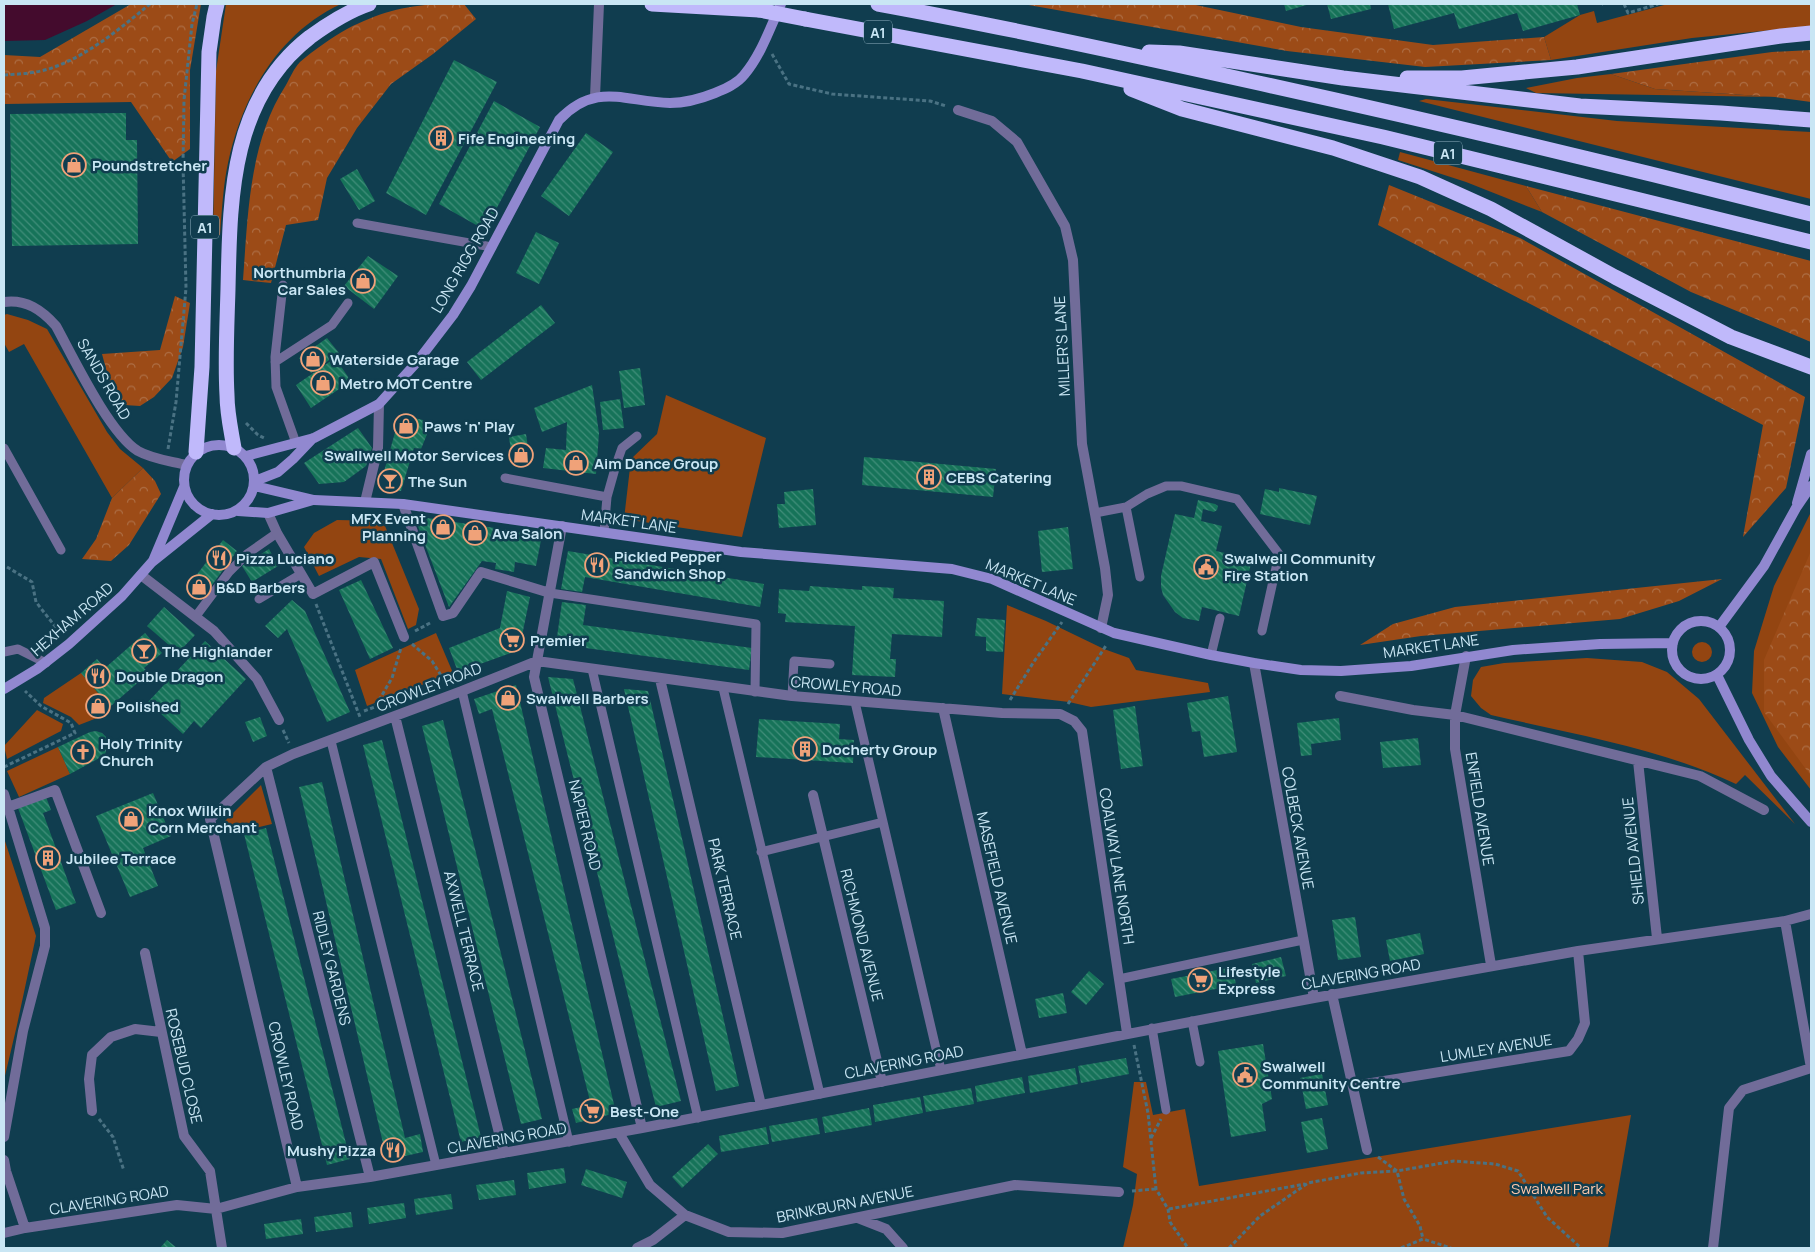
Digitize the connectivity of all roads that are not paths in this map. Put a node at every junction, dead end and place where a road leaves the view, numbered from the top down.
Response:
1 (217, 4) edge
2 (369, 4) edge
3 (599, 4) edge
4 (652, 4) edge
5 (724, 4) edge
6 (781, 4) edge
7 (878, 4) edge
8 (913, 4) edge
9 (759, 10) junction
10 (971, 21) junction
11 (1811, 33) edge
12 (1112, 50) junction
13 (1082, 71) junction
14 (1343, 78) junction
15 (595, 97) junction
16 (958, 110) road end
17 (1811, 120) edge
18 (1811, 214) edge
19 (357, 223) dead end
20 (1811, 242) edge
21 (492, 247) junction
22 (283, 285) dead end
23 (4, 302) edge
24 (348, 303) dead end
25 (275, 362) junction
26 (1811, 367) edge
27 (379, 404) junction
28 (637, 436) dead end
29 (314, 438) junction
30 (296, 443) junction
31 (4, 448) edge
32 (196, 452) junction
33 (240, 452) junction
34 (1811, 454) edge
35 (186, 465) junction
36 (505, 478) dead end
37 (255, 483) junction
38 (1811, 486) edge
39 (184, 487) junction
40 (607, 497) junction
41 (314, 500) junction
42 (365, 502) junction
43 (403, 504) junction
44 (1126, 507) junction
45 (1796, 508) junction
46 (238, 511) junction
47 (268, 513) junction
48 (1095, 513) junction
49 (212, 514) junction
50 (562, 526) junction
51 (604, 532) junction
52 (277, 533) junction
53 (62, 550) dead end
54 (152, 562) junction
55 (301, 574) junction
56 (141, 575) junction
57 (1140, 577) dead end
58 (550, 593) junction
59 (260, 599) dead end
60 (196, 616) junction
61 (1220, 618) dead end
62 (1719, 627) junction
63 (1101, 628) junction
64 (1262, 631) dead end
65 (404, 637) road end
66 (1673, 643) junction
67 (4, 652) edge
68 (1211, 655) junction
69 (1466, 656) junction
70 (537, 661) junction
71 (46, 663) junction
72 (830, 664) dead end
73 (1254, 664) junction
74 (592, 670) junction
75 (1717, 675) junction
76 (660, 679) junction
77 (723, 688) junction
78 (4, 689) edge
79 (755, 692) junction
80 (458, 693) junction
81 (792, 696) junction
82 (1340, 696) dead end
83 (855, 702) junction
84 (943, 708) junction
85 (1060, 714) joint
86 (1455, 715) junction
87 (395, 716) junction
88 (279, 720) road end
89 (331, 741) junction
90 (1638, 761) junction
91 (266, 767) junction
92 (4, 794) edge
93 (813, 795) dead end
94 (8, 807) junction
95 (1764, 810) dead end
96 (883, 822) junction
97 (1811, 822) edge
98 (822, 837) junction
99 (761, 852) junction
100 (102, 913) dead end
101 (1811, 914) edge
102 (1785, 921) junction
103 (1657, 938) junction
104 (1303, 940) junction
105 (1578, 951) junction
106 (145, 953) dead end
107 (1491, 965) junction
108 (1119, 978) junction
109 (1332, 994) junction
110 (1314, 998) junction
111 (1192, 1021) junction
112 (1152, 1028) junction
113 (161, 1032) junction
114 (1127, 1033) junction
115 (1022, 1054) junction
116 (1200, 1062) dead end
117 (1811, 1068) edge
118 (941, 1070) junction
119 (882, 1082) junction
120 (1353, 1086) junction
121 (820, 1094) junction
122 (761, 1105) junction
123 (1166, 1110) road end
124 (92, 1111) road end
125 (698, 1118) junction
126 (642, 1128) junction
127 (619, 1133) junction
128 (4, 1138) edge
129 (568, 1142) junction
130 (1368, 1150) road end
131 (504, 1153) junction
132 (4, 1160) edge
133 (436, 1165) junction
134 (370, 1177) junction
135 (297, 1187) junction
136 (1119, 1192) road end
137 (216, 1209) junction
138 (686, 1215) junction
139 (858, 1218) junction
140 (25, 1228) junction
141 (4, 1233) edge
142 (222, 1248) edge
143 (637, 1248) edge
144 (903, 1248) edge
145 (1713, 1248) edge

1 - 32 highway, A1
2 - 33 highway, A1
3 - 15 street
4 - 9 highway, A1
5 - 9 highway, A1
6 - 15 street
7 - 10 highway, A1
8 - 10 highway, A1
9 - 13 highway, A1, bridge
10 - 12 highway, A1
11 - 14 highway
12 - 14 highway
12 - 18 highway, A1
13 - 20 highway, A1
13 - 26 highway
14 - 17 highway
15 - 21 street, LONG RIGG ROAD
16 - 48 street, MILLER'S LANE
19 - 21 lane
21 - 27 street, LONG RIGG ROAD
22 - 25 lane
23 - 35 street, SANDS ROAD
24 - 25 lane
25 - 30 lane
27 - 29 street, LONG RIGG ROAD
27 - 42 street
28 - 40 lane
29 - 30 street
29 - 37 street
30 - 33 street
31 - 53 lane
32 - 33 street
32 - 35 street
33 - 37 street
34 - 45 street
35 - 39 street
36 - 40 lane
37 - 41 street, MARKET LANE
37 - 46 street
38 - 45 street
39 - 49 street
39 - 54 street, HEXHAM ROAD
40 - 51 lane
41 - 42 street, MARKET LANE
41 - 47 street, MARKET LANE
42 - 43 street, MARKET LANE
43 - 50 street, MARKET LANE
43 - 58 street
44 - 48 lane
44 - 57 lane
44 - 64 lane
45 - 62 street
46 - 47 street, MARKET LANE
46 - 49 street
47 - 52 street
48 - 63 street, MILLER'S LANE
49 - 54 street, HEXHAM ROAD
50 - 51 street, MARKET LANE
50 - 58 street, NAPIER ROAD
51 - 63 street, MARKET LANE
52 - 55 street
52 - 60 lane
54 - 56 street, HEXHAM ROAD
55 - 59 lane
55 - 65 street
56 - 60 street
56 - 71 street, HEXHAM ROAD
58 - 70 street, NAPIER ROAD
58 - 79 lane
60 - 88 street
61 - 68 lane
62 - 66 street
62 - 75 street
63 - 68 street, MARKET LANE
66 - 69 street, MARKET LANE
66 - 75 street
67 - 71 lane
68 - 73 street, MARKET LANE
69 - 73 street, MARKET LANE
69 - 86 street, ENFIELD AVENUE
70 - 74 street, CROWLEY ROAD
70 - 80 street, CROWLEY ROAD
70 - 126 street, NAPIER ROAD
71 - 78 street, HEXHAM ROAD
72 - 81 lane
73 - 104 street, COLBECK AVENUE
74 - 76 street, CROWLEY ROAD
74 - 125 lane
75 - 97 street
76 - 77 street, CROWLEY ROAD
76 - 122 street, PARK TERRACE
77 - 79 street, CROWLEY ROAD
77 - 99 lane
79 - 81 street, CROWLEY ROAD
80 - 87 street, CROWLEY ROAD
80 - 129 lane
81 - 83 street, CROWLEY ROAD
82 - 86 street
83 - 84 street, CROWLEY ROAD
83 - 96 lane
84 - 85 street, CROWLEY ROAD
84 - 115 street, MASEFIELD AVENUE
85 - 108 street, COALWAY LANE NORTH
86 - 90 street
86 - 107 street, ENFIELD AVENUE
87 - 89 street, CROWLEY ROAD
87 - 131 street, AXWELL TERRACE
89 - 91 street, CROWLEY ROAD
89 - 133 lane
90 - 95 street
90 - 103 street, SHIELD AVENUE
91 - 134 street, RIDLEY GARDENS
91 - 135 street, CROWLEY ROAD
92 - 94 street
93 - 98 street, RICHMOND AVENUE
94 - 100 street
94 - 128 street
96 - 98 lane
96 - 118 lane
98 - 99 lane
98 - 119 street, RICHMOND AVENUE
99 - 121 lane
101 - 102 street, CLAVERING ROAD
102 - 103 street, CLAVERING ROAD
102 - 117 street
103 - 105 street, CLAVERING ROAD
104 - 108 lane
104 - 110 street, COLBECK AVENUE
105 - 107 street, CLAVERING ROAD
105 - 120 street, LUMLEY AVENUE
106 - 113 street, ROSEBUD CLOSE
107 - 109 street, CLAVERING ROAD
108 - 114 street, COALWAY LANE NORTH
109 - 110 street, CLAVERING ROAD
109 - 120 street
110 - 111 street, CLAVERING ROAD
111 - 112 street, CLAVERING ROAD
111 - 116 lane
112 - 114 street, CLAVERING ROAD
112 - 123 lane
113 - 124 street
113 - 137 street, ROSEBUD CLOSE
114 - 115 street, CLAVERING ROAD
115 - 118 street, CLAVERING ROAD
117 - 145 street
118 - 119 street, CLAVERING ROAD
119 - 121 street, CLAVERING ROAD
120 - 130 street
121 - 122 street, CLAVERING ROAD
122 - 125 street, CLAVERING ROAD
125 - 126 street, CLAVERING ROAD
126 - 127 street, CLAVERING ROAD
127 - 129 street, CLAVERING ROAD
127 - 138 street, BRINKBURN AVENUE
129 - 131 street, CLAVERING ROAD
131 - 133 street, CLAVERING ROAD
132 - 140 street
133 - 134 street, CLAVERING ROAD
134 - 135 street, CLAVERING ROAD
135 - 137 street, CLAVERING ROAD
136 - 139 street, BRINKBURN AVENUE
137 - 140 street, CLAVERING ROAD
137 - 142 street, ROSEBUD CLOSE
138 - 139 street, BRINKBURN AVENUE
138 - 143 street
139 - 144 street
140 - 141 street, CLAVERING ROAD

